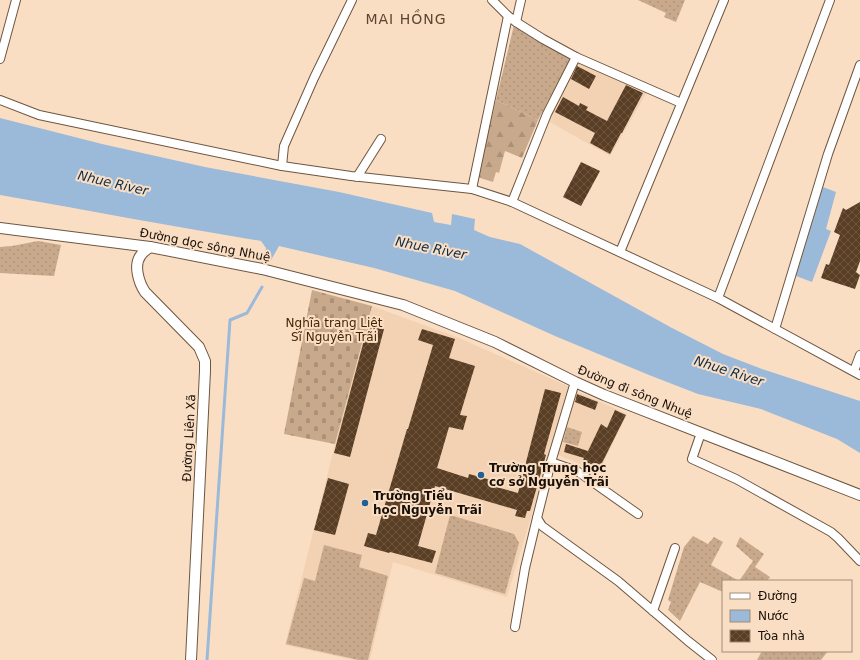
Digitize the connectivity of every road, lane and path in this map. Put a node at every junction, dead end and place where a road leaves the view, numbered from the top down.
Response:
1 (16, 0) edge
2 (352, 0) edge
3 (492, 0) edge
4 (521, 0) edge
5 (724, 0) edge
6 (830, 0) edge
7 (508, 16) junction
8 (516, 22) junction
9 (576, 57) junction
10 (0, 59) edge
11 (860, 65) edge
12 (0, 100) edge
13 (681, 103) junction
14 (381, 139) dead end
15 (282, 166) junction
16 (357, 176) junction
17 (472, 189) junction
18 (512, 202) junction
19 (0, 228) edge
20 (150, 247) junction
21 (620, 252) junction
22 (718, 298) junction
23 (403, 305) joint
24 (776, 329) junction
25 (860, 355) edge
26 (857, 373) edge
27 (575, 382) junction
28 (701, 433) junction
29 (551, 462) junction
30 (860, 495) edge
31 (638, 514) dead end
32 (537, 518) junction
33 (675, 548) dead end
34 (860, 561) edge
35 (653, 611) junction
36 (515, 627) dead end
37 (191, 660) edge
38 (712, 660) edge

1 - 10 street
2 - 15 street
3 - 7 street
4 - 8 street
5 - 13 street
6 - 22 street
7 - 8 street
7 - 17 street
8 - 9 street
9 - 13 street
9 - 18 street
11 - 24 street
12 - 15 street
13 - 21 street
14 - 16 street
15 - 16 street
16 - 17 street
17 - 18 street
18 - 21 street
19 - 20 street, Đường dọc sông Nhuệ
20 - 23 street, Đường dọc sông Nhuệ
20 - 37 street, Đường Liên Xã
21 - 22 street
22 - 24 street
23 - 27 street, Đường đi sông Nhuệ
24 - 26 street
25 - 26 street
27 - 28 street, Đường đi sông Nhuệ
27 - 29 street
28 - 30 street, Đường đi sông Nhuệ
28 - 34 street
29 - 31 street
29 - 32 street
32 - 35 street
32 - 36 street
33 - 35 street
35 - 38 street

